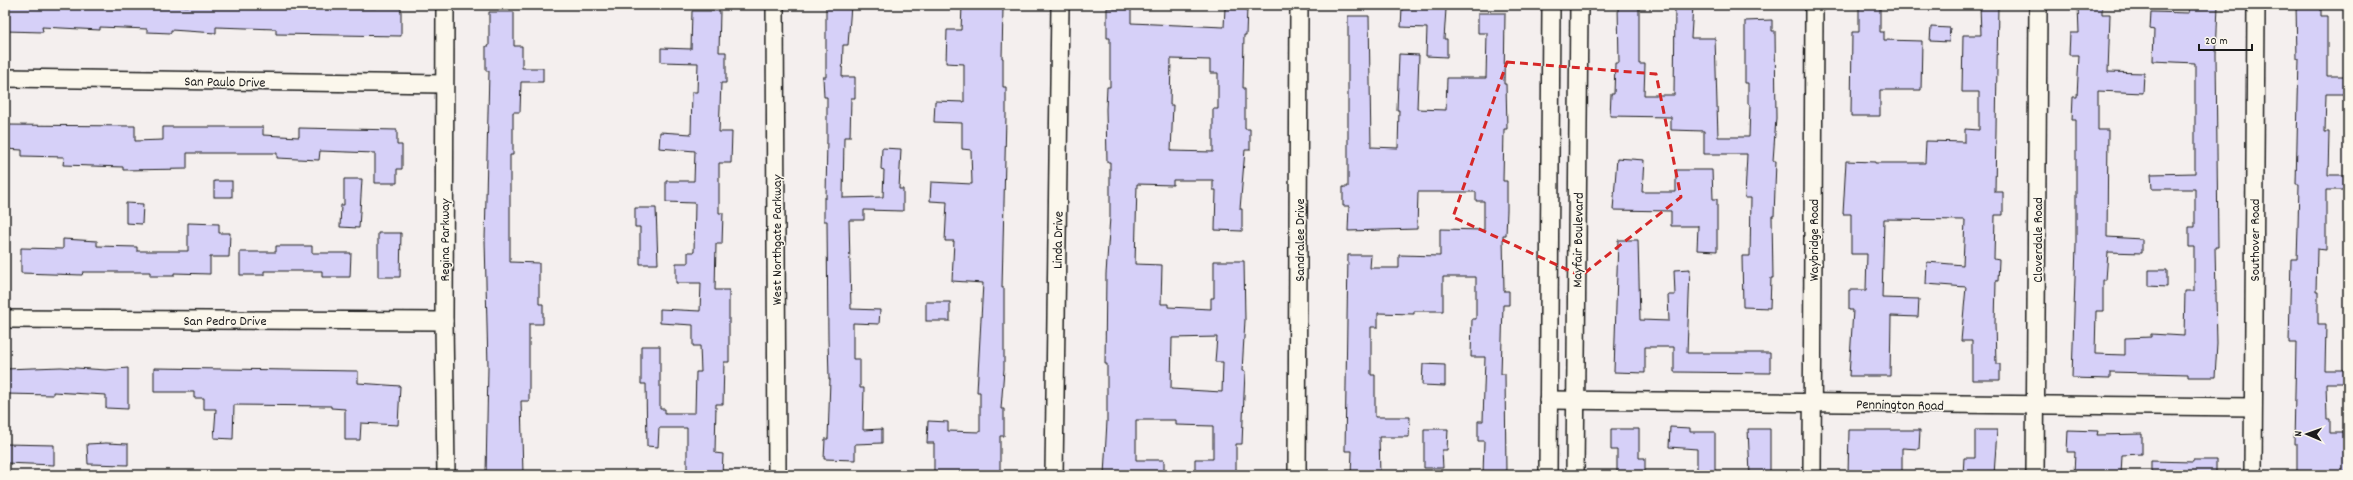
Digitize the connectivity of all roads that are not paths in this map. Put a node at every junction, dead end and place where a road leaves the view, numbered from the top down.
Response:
1 (445, 5) edge
2 (775, 5) edge
3 (1060, 5) edge
4 (1299, 5) edge
5 (1550, 5) edge
6 (1579, 5) edge
7 (1814, 5) edge
8 (2038, 5) edge
9 (2256, 5) edge
10 (5, 78) edge
11 (444, 84) junction
12 (5, 319) edge
13 (444, 321) junction
14 (1548, 400) junction
15 (1576, 401) junction
16 (1812, 403) junction
17 (2036, 405) junction
18 (2253, 407) junction
19 (446, 475) edge
20 (777, 475) edge
21 (1054, 475) edge
22 (1297, 475) edge
23 (1548, 475) edge
24 (1575, 475) edge
25 (1812, 475) edge
26 (2035, 475) edge
27 (2253, 475) edge

1 - 11 street, Regina Parkway
2 - 20 street, West Northgate Parkway
3 - 21 street, Linda Drive
4 - 22 street, Sandralee Drive
5 - 14 street, Mayfair Boulevard
6 - 15 street, Mayfair Boulevard
7 - 16 street, Waybridge Road
8 - 17 street, Cloverdale Road
9 - 18 street, Southover Road
10 - 11 street, San Paulo Drive
11 - 13 street, Regina Parkway
12 - 13 street, San Pedro Drive
13 - 19 street, Regina Parkway
14 - 15 street, Pennington Road
14 - 23 street, Mayfair Boulevard
15 - 16 street, Pennington Road
15 - 24 street, Mayfair Boulevard
16 - 17 street, Pennington Road
16 - 25 street, Waybridge Road
17 - 18 street, Pennington Road
17 - 26 street, Cloverdale Road
18 - 27 street, Southover Road

